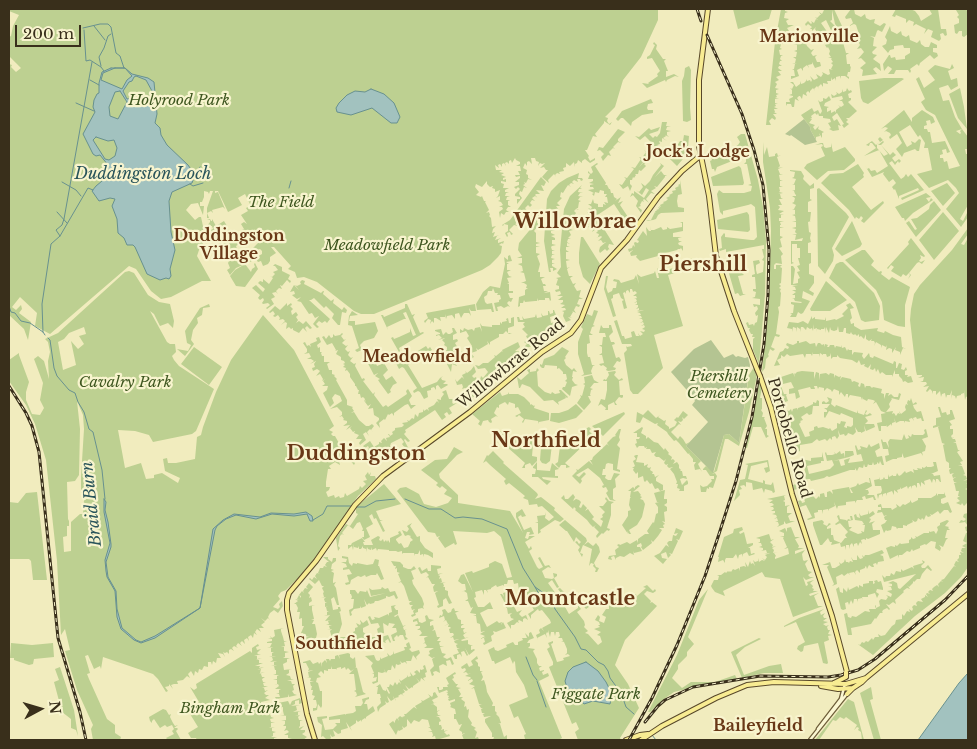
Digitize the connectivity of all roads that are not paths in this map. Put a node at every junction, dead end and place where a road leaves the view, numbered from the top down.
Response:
1 (708, 9) edge
2 (701, 155) junction
3 (968, 594) edge
4 (866, 678) junction
5 (847, 682) junction
6 (855, 682) junction
7 (816, 684) junction
8 (832, 684) junction
9 (836, 689) junction
10 (841, 699) junction
11 (648, 734) junction
12 (811, 739) edge
13 (315, 740) edge
14 (626, 740) edge
15 (641, 740) edge

1 - 2 main road, Portobello Road
2 - 5 main road, Portobello Road, bridge
2 - 13 main road, Willowbrae Road
3 - 4 main road
4 - 5 main road
4 - 6 main road
5 - 6 main road
5 - 6 main road
5 - 7 main road
5 - 8 main road
5 - 8 main road
5 - 9 main road
5 - 10 main road
5 - 12 main road
7 - 8 main road
7 - 9 main road
7 - 11 main road
9 - 10 main road
10 - 12 main road
11 - 14 main road
11 - 15 main road

